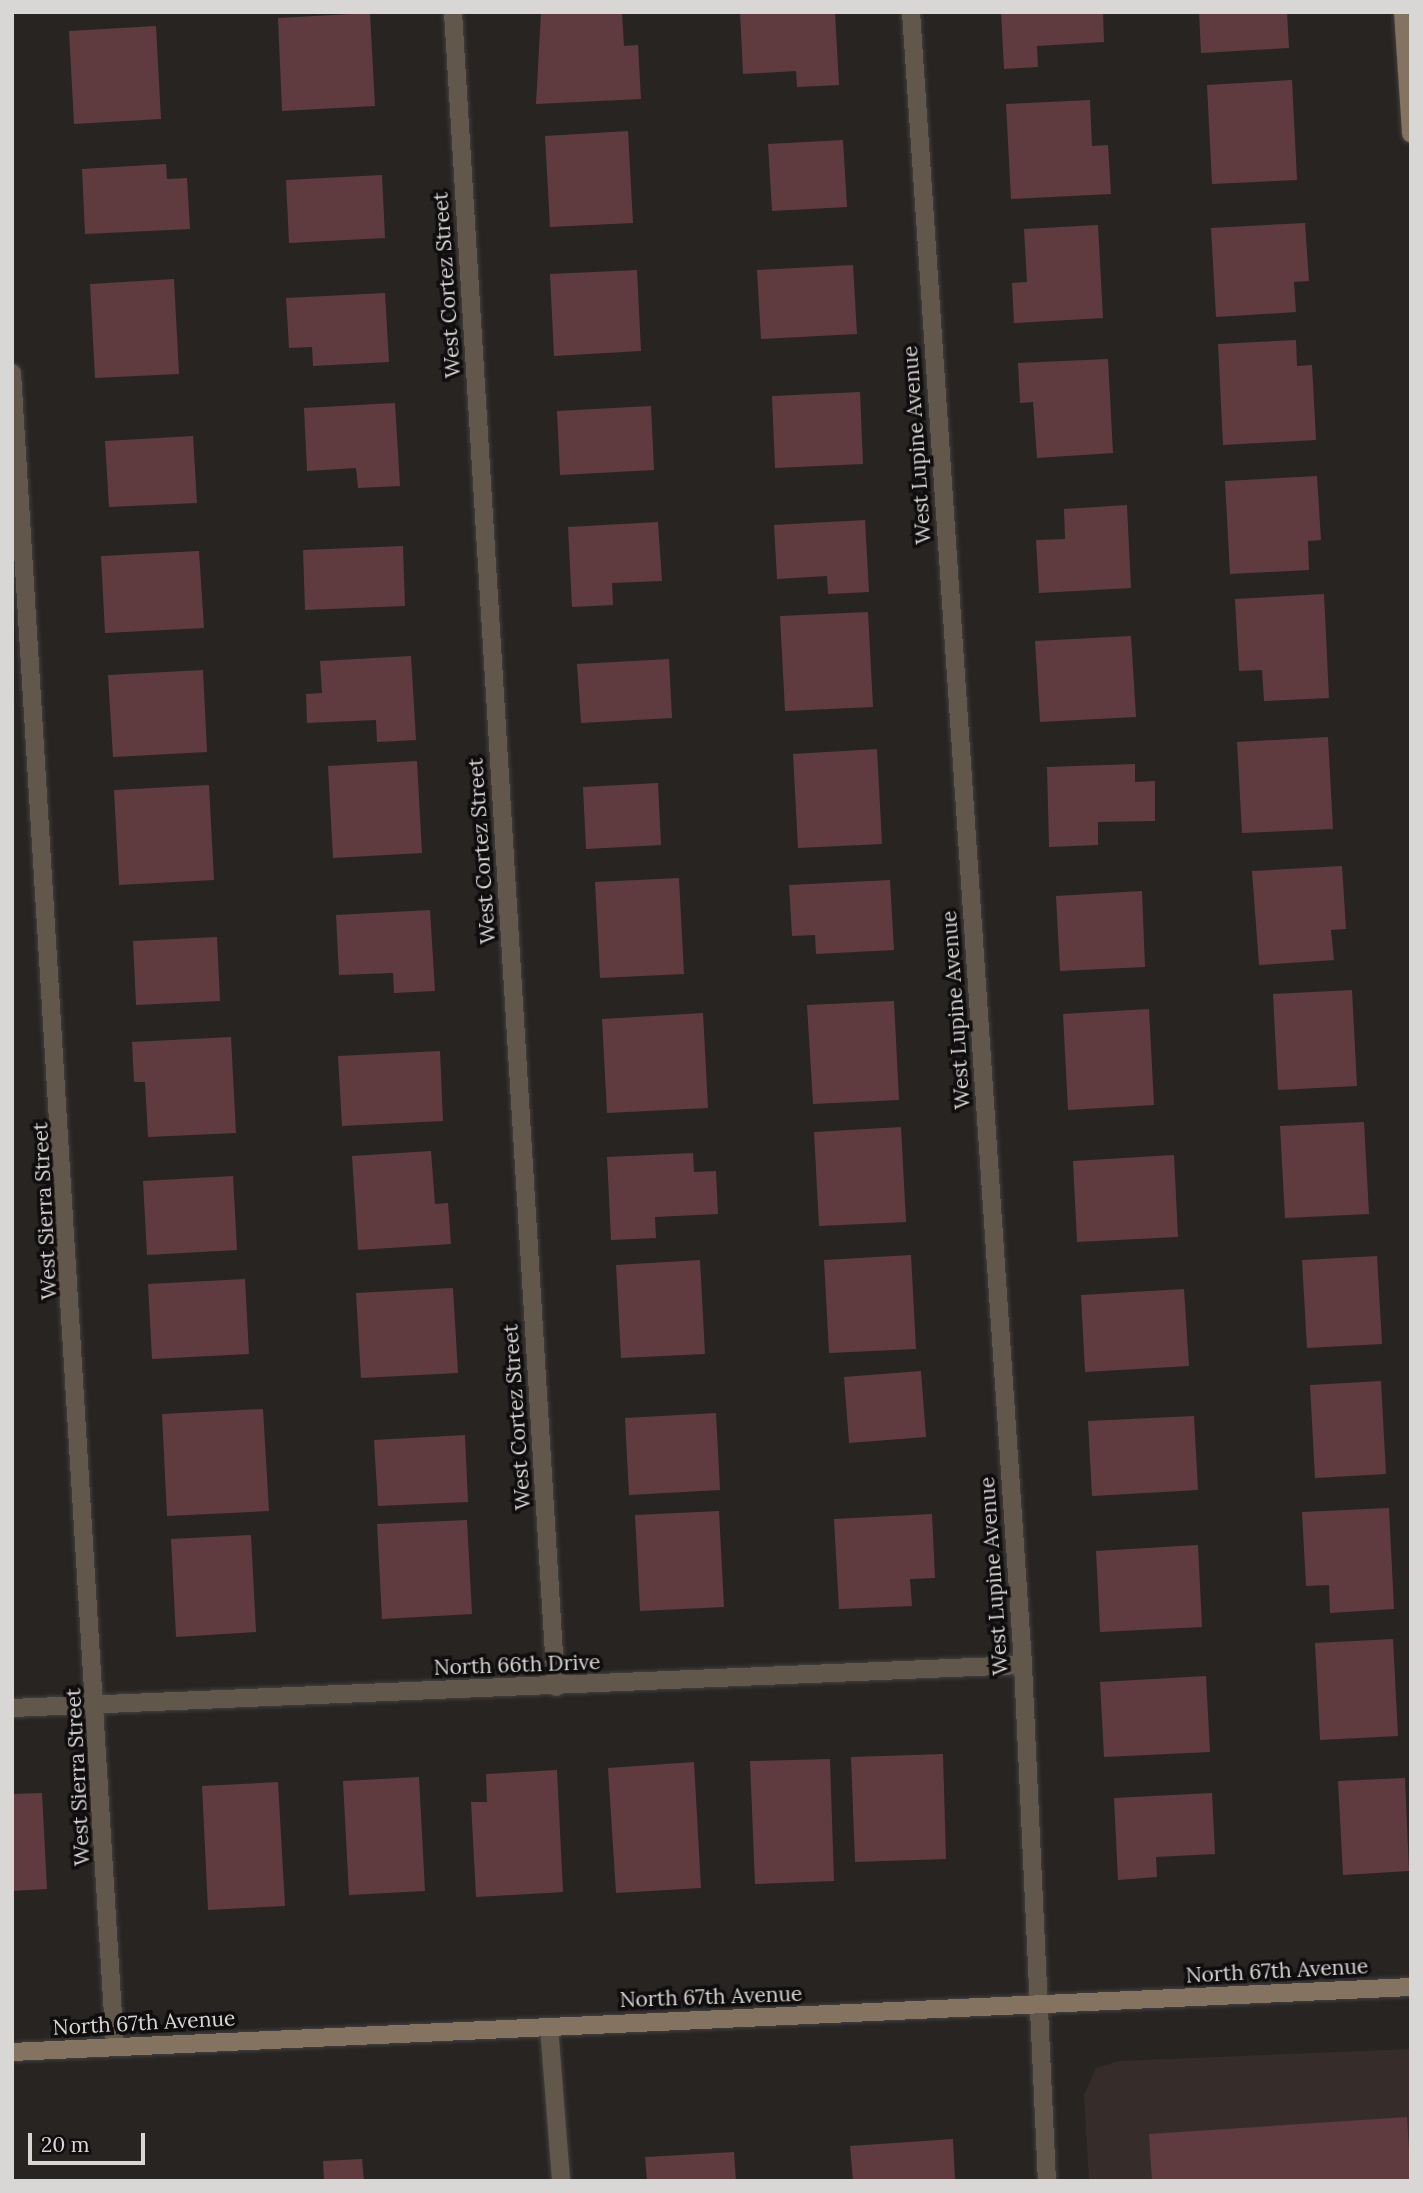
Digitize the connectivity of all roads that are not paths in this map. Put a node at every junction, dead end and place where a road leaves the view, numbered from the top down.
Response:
1 (453, 12) edge
2 (911, 12) edge
3 (1403, 12) edge
4 (1411, 134) edge
5 (12, 373) edge
6 (1023, 1665) junction
7 (556, 1687) junction
8 (97, 1704) junction
9 (12, 1708) edge
10 (1411, 1987) edge
11 (1040, 2006) junction
12 (549, 2027) junction
13 (115, 2047) junction
14 (12, 2052) edge
15 (561, 2181) edge
16 (1047, 2181) edge

1 - 7 street, West Cortez Street
2 - 6 street, West Lupine Avenue
3 - 4 main road
5 - 8 street, West Sierra Street
6 - 7 street, North 66th Drive
6 - 11 street, West Lupine Avenue
7 - 8 street, North 66th Drive
8 - 9 street, North 66th Drive
8 - 13 street, West Sierra Street
10 - 11 main road, North 67th Avenue
11 - 12 main road, North 67th Avenue
11 - 16 street, West Lupine Avenue
12 - 13 main road, North 67th Avenue
12 - 15 street
13 - 14 main road, North 67th Avenue

